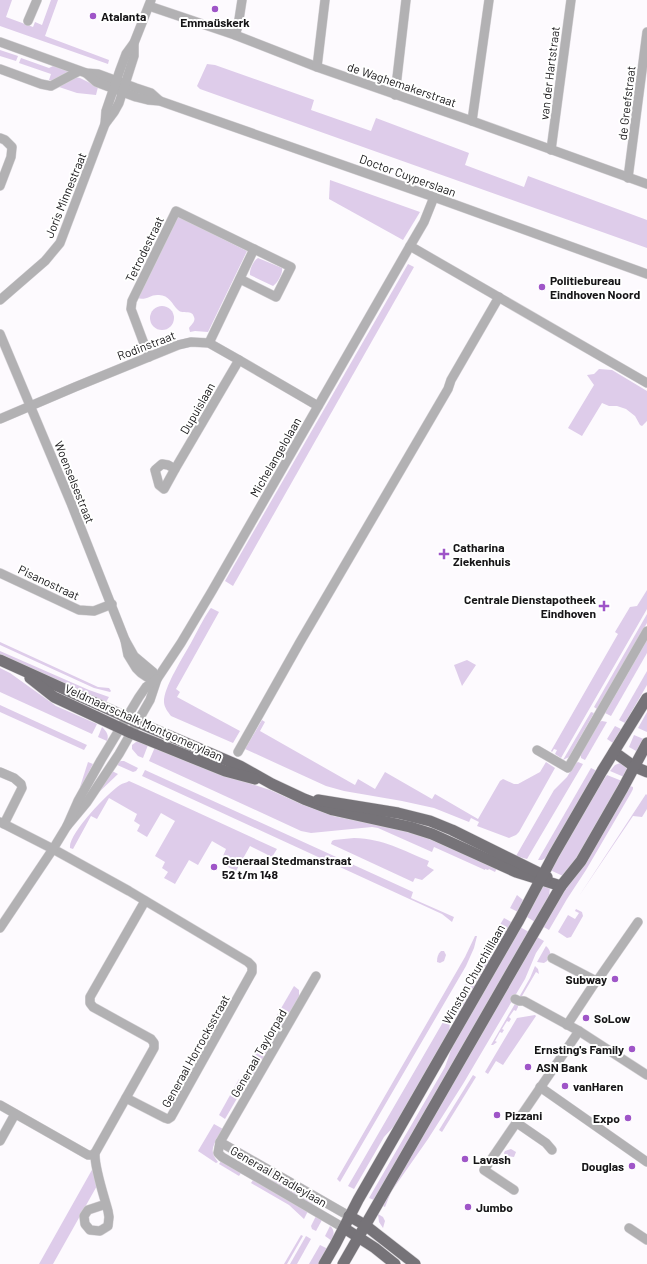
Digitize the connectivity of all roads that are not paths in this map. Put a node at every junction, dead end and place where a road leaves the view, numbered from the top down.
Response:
1 (37, 0) edge
2 (242, 0) edge
3 (325, 0) edge
4 (406, 0) edge
5 (489, 0) edge
6 (571, 0) edge
7 (150, 3) edge
8 (28, 21) dead end
9 (647, 32) edge
10 (235, 35) junction
11 (0, 42) edge
12 (134, 43) junction
13 (317, 67) junction
14 (0, 69) edge
15 (83, 72) junction
16 (114, 85) junction
17 (124, 88) junction
18 (395, 94) junction
19 (472, 121) junction
20 (105, 124) junction
21 (0, 138) edge
22 (551, 150) junction
23 (628, 178) junction
24 (647, 184) edge
25 (0, 186) edge
26 (434, 197) junction
27 (410, 246) junction
28 (254, 249) junction
29 (647, 274) edge
30 (240, 279) junction
31 (499, 297) junction
32 (0, 300) edge
33 (0, 334) edge
34 (209, 343) junction
35 (149, 357) junction
36 (239, 360) junction
37 (647, 383) edge
38 (31, 406) junction
39 (318, 406) junction
40 (0, 419) edge
41 (175, 469) dead end
42 (0, 573) edge
43 (112, 604) junction
44 (647, 630) edge
45 (0, 660) edge
46 (15, 666) junction
47 (157, 679) junction
48 (647, 698) edge
49 (126, 717) junction
50 (137, 722) junction
51 (120, 728) junction
52 (131, 733) junction
53 (647, 743) edge
54 (537, 750) dead end
55 (238, 752) dead end
56 (614, 752) junction
57 (643, 758) edge
58 (635, 767) junction
59 (0, 772) edge
60 (647, 772) edge
61 (272, 784) junction
62 (2, 823) edge
63 (67, 826) junction
64 (54, 849) junction
65 (542, 877) junction
66 (561, 886) junction
67 (145, 901) junction
68 (638, 922) dead end
69 (0, 928) edge
70 (552, 958) dead end
71 (316, 976) dead end
72 (596, 981) junction
73 (515, 999) dead end
74 (567, 1025) junction
75 (579, 1031) junction
76 (647, 1075) edge
77 (540, 1087) junction
78 (126, 1098) junction
79 (0, 1105) edge
80 (15, 1114) junction
81 (516, 1123) junction
82 (0, 1141) edge
83 (220, 1142) junction
84 (552, 1150) dead end
85 (95, 1153) junction
86 (647, 1162) edge
87 (514, 1190) dead end
88 (106, 1204) dead end
89 (350, 1216) junction
90 (365, 1225) junction
91 (344, 1228) junction
92 (629, 1228) dead end
93 (358, 1237) junction
94 (647, 1240) edge
95 (324, 1264) edge
96 (343, 1264) edge
97 (394, 1264) edge
98 (415, 1264) edge

1 - 8 street
2 - 10 street
3 - 13 street
4 - 18 street
5 - 19 street
6 - 22 street, van der Hartstraat
7 - 10 street, de Waghemakerstraat
7 - 12 street
9 - 23 street, de Greefstraat
10 - 13 street, de Waghemakerstraat
11 - 15 street, Doctor Cuyperslaan
12 - 16 street, Joris Minnestraat
12 - 17 street, Joris Minnestraat
13 - 18 street, de Waghemakerstraat
14 - 15 street
15 - 16 street, Doctor Cuyperslaan
16 - 17 street, Doctor Cuyperslaan
16 - 20 street, Joris Minnestraat
17 - 20 street, Joris Minnestraat
17 - 26 street, Doctor Cuyperslaan
18 - 19 street, de Waghemakerstraat
19 - 22 street, de Waghemakerstraat
20 - 32 street, Joris Minnestraat
21 - 25 street
22 - 23 street, de Waghemakerstraat
23 - 24 street, de Waghemakerstraat
26 - 27 street, Michelangelolaan
26 - 29 street, Doctor Cuyperslaan
27 - 31 street
27 - 39 street, Michelangelolaan
28 - 30 street
28 - 30 street, Tetrodestraat
28 - 35 street, Tetrodestraat
30 - 34 street
31 - 37 street
31 - 55 street
33 - 38 street, Woenselsestraat
34 - 35 street, Rodinstraat
34 - 36 street, Rodinstraat
35 - 38 street, Rodinstraat
36 - 39 street, Rodinstraat
36 - 41 street, Dupuislaan
38 - 40 street, Rodinstraat
38 - 43 street, Woenselsestraat
39 - 47 street, Michelangelolaan
42 - 43 street, Pisanostraat
43 - 47 street, Woenselsestraat
44 - 54 street
45 - 46 main road, Veldmaarschalk Montgomerylaan
46 - 49 main road, Veldmaarschalk Montgomerylaan
46 - 51 main road, Veldmaarschalk Montgomerylaan
47 - 49 street, Michelangelolaan
47 - 50 street, Michelangelolaan
48 - 56 main road, Winston Churchilllaan
49 - 50 main road, Veldmaarschalk Montgomerylaan
49 - 51 street, Michelangelolaan
50 - 52 street, Michelangelolaan
50 - 61 main road, Veldmaarschalk Montgomerylaan
51 - 52 main road, Veldmaarschalk Montgomerylaan
51 - 63 street, Michelangelolaan
52 - 61 main road, Veldmaarschalk Montgomerylaan
52 - 63 street, Michelangelolaan
53 - 57 main road
56 - 57 main road
56 - 58 main road
56 - 65 main road, Winston Churchilllaan
57 - 58 main road
58 - 60 main road
58 - 66 main road
59 - 62 street
61 - 65 main road, Veldmaarschalk Montgomerylaan
62 - 64 street
63 - 64 street
64 - 67 street
64 - 69 street
65 - 66 main road, Veldmaarschalk Montgomerylaan
65 - 89 main road, Winston Churchilllaan
66 - 90 main road
67 - 78 street
67 - 78 street, Generaal Horrocksstraat
68 - 72 street
70 - 72 street
71 - 83 street, Generaal Taylorpad
72 - 74 street
73 - 74 street
74 - 75 street
75 - 76 street
75 - 77 street
77 - 81 street
77 - 86 street
78 - 85 street
79 - 80 street
80 - 82 street
80 - 85 street
81 - 84 street
81 - 87 street
83 - 89 street, Generaal Bradleylaan
83 - 91 street, Generaal Bradleylaan
85 - 88 street
89 - 90 main road
89 - 91 main road, Winston Churchilllaan
90 - 93 main road
90 - 98 main road
91 - 93 main road
91 - 95 main road, Winston Churchilllaan
92 - 94 street
93 - 96 main road
93 - 97 main road

